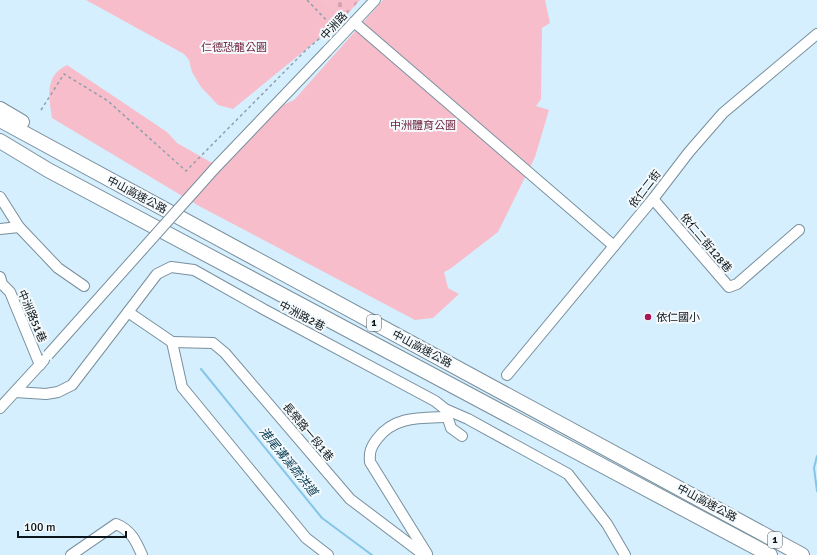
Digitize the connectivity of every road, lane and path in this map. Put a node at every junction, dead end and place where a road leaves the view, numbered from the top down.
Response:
1 (307, 0) edge
2 (374, 0) edge
3 (354, 22) junction
4 (332, 27) junction
5 (345, 33) junction
6 (817, 34) edge
7 (0, 109) edge
8 (41, 110) dead end
9 (0, 120) edge
10 (0, 141) edge
11 (0, 152) edge
12 (95, 172) junction
13 (82, 188) junction
14 (0, 197) edge
15 (653, 199) junction
16 (19, 227) junction
17 (0, 229) edge
18 (799, 230) dead end
19 (614, 246) junction
20 (0, 277) edge
21 (84, 286) dead end
22 (128, 312) junction
23 (172, 342) junction
24 (40, 365) junction
25 (507, 375) dead end
26 (15, 392) junction
27 (0, 408) edge
28 (446, 413) junction
29 (462, 436) dead end
30 (71, 555) edge
31 (142, 555) edge
32 (328, 555) edge
33 (424, 555) edge
34 (428, 555) edge
35 (625, 555) edge
36 (770, 555) edge
37 (802, 555) edge

1 - 4 path
2 - 3 street, 中洲路
3 - 5 street, 中洲路
3 - 19 street
4 - 5 path
4 - 8 path
5 - 24 street, 中洲路, bridge
6 - 15 street, 依仁二街
7 - 12 highway
9 - 12 highway, 中山高速公路 / 1
10 - 13 highway, 中山高速公路 / 1
11 - 13 highway
12 - 37 highway, 中山高速公路 / 1
13 - 36 highway, 中山高速公路 / 1
14 - 16 street
15 - 18 street, 依仁二街128巷
15 - 19 street, 依仁二街
16 - 17 street
16 - 21 street
19 - 25 street, 依仁二街
20 - 24 street, 中洲路51巷
22 - 23 street
22 - 26 street
22 - 28 street, 中洲路2巷
23 - 32 street
23 - 33 street, 長榮路一段1巷
24 - 26 street, 中洲路
26 - 27 street, 中洲路
28 - 29 street, 中洲路2巷
28 - 34 street
28 - 35 street
30 - 31 street

